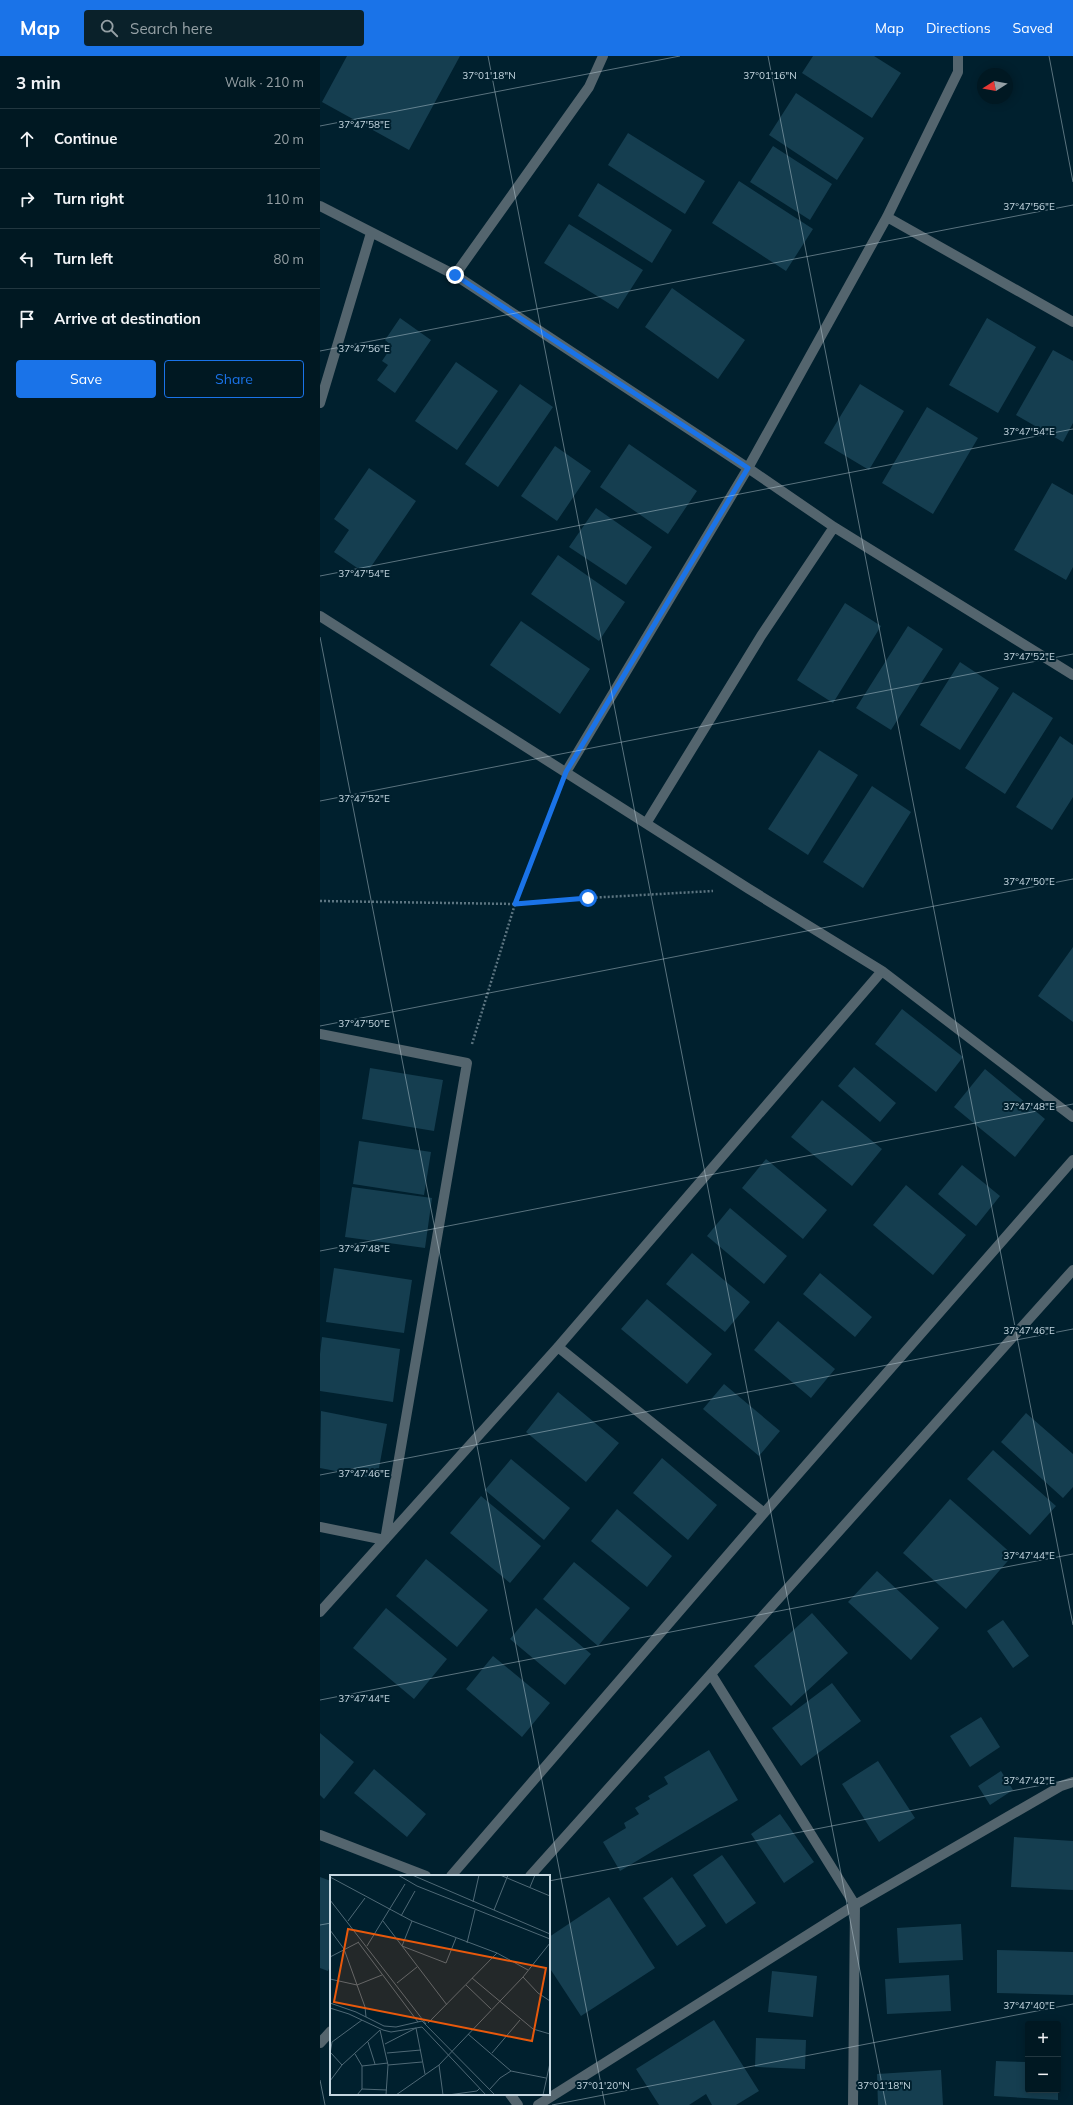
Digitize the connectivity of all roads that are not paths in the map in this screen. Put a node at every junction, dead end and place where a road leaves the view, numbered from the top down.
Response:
1 (603, 56) edge
2 (958, 56) edge
3 (320, 206) edge
4 (887, 217) junction
5 (371, 233) junction
6 (455, 275) junction
7 (1073, 322) edge
8 (320, 403) edge
9 (748, 468) junction
10 (834, 527) junction
11 (320, 616) edge
12 (1073, 675) edge
13 (566, 772) junction
14 (647, 822) junction
15 (882, 971) junction
16 (320, 1034) edge
17 (1073, 1117) edge
18 (1073, 1160) edge
19 (1073, 1270) edge
20 (558, 1347) junction
21 (764, 1513) junction
22 (320, 1527) edge
23 (385, 1540) junction
24 (320, 1612) edge
25 (711, 1674) junction
26 (1073, 1782) edge
27 (320, 1835) edge
28 (423, 1875) edge
29 (452, 1875) edge
30 (531, 1875) edge
31 (855, 1905) junction
32 (330, 2032) edge
33 (320, 2043) edge
34 (511, 2095) edge
35 (518, 2105) edge
36 (538, 2105) edge
37 (853, 2105) edge

1 - 6 street
2 - 4 street
3 - 5 street
4 - 7 street
4 - 9 street
5 - 6 street
5 - 8 street
6 - 9 street
9 - 10 street
9 - 13 street
10 - 12 street
10 - 14 street
11 - 13 street
13 - 14 street
14 - 15 street
15 - 17 street
15 - 20 street
16 - 23 street
18 - 21 street
19 - 25 street
20 - 21 street
20 - 23 street
21 - 29 street
22 - 23 street
23 - 24 street
25 - 30 street
25 - 31 street
26 - 31 street
27 - 28 street
31 - 36 street
31 - 37 street
32 - 33 street
34 - 35 street

